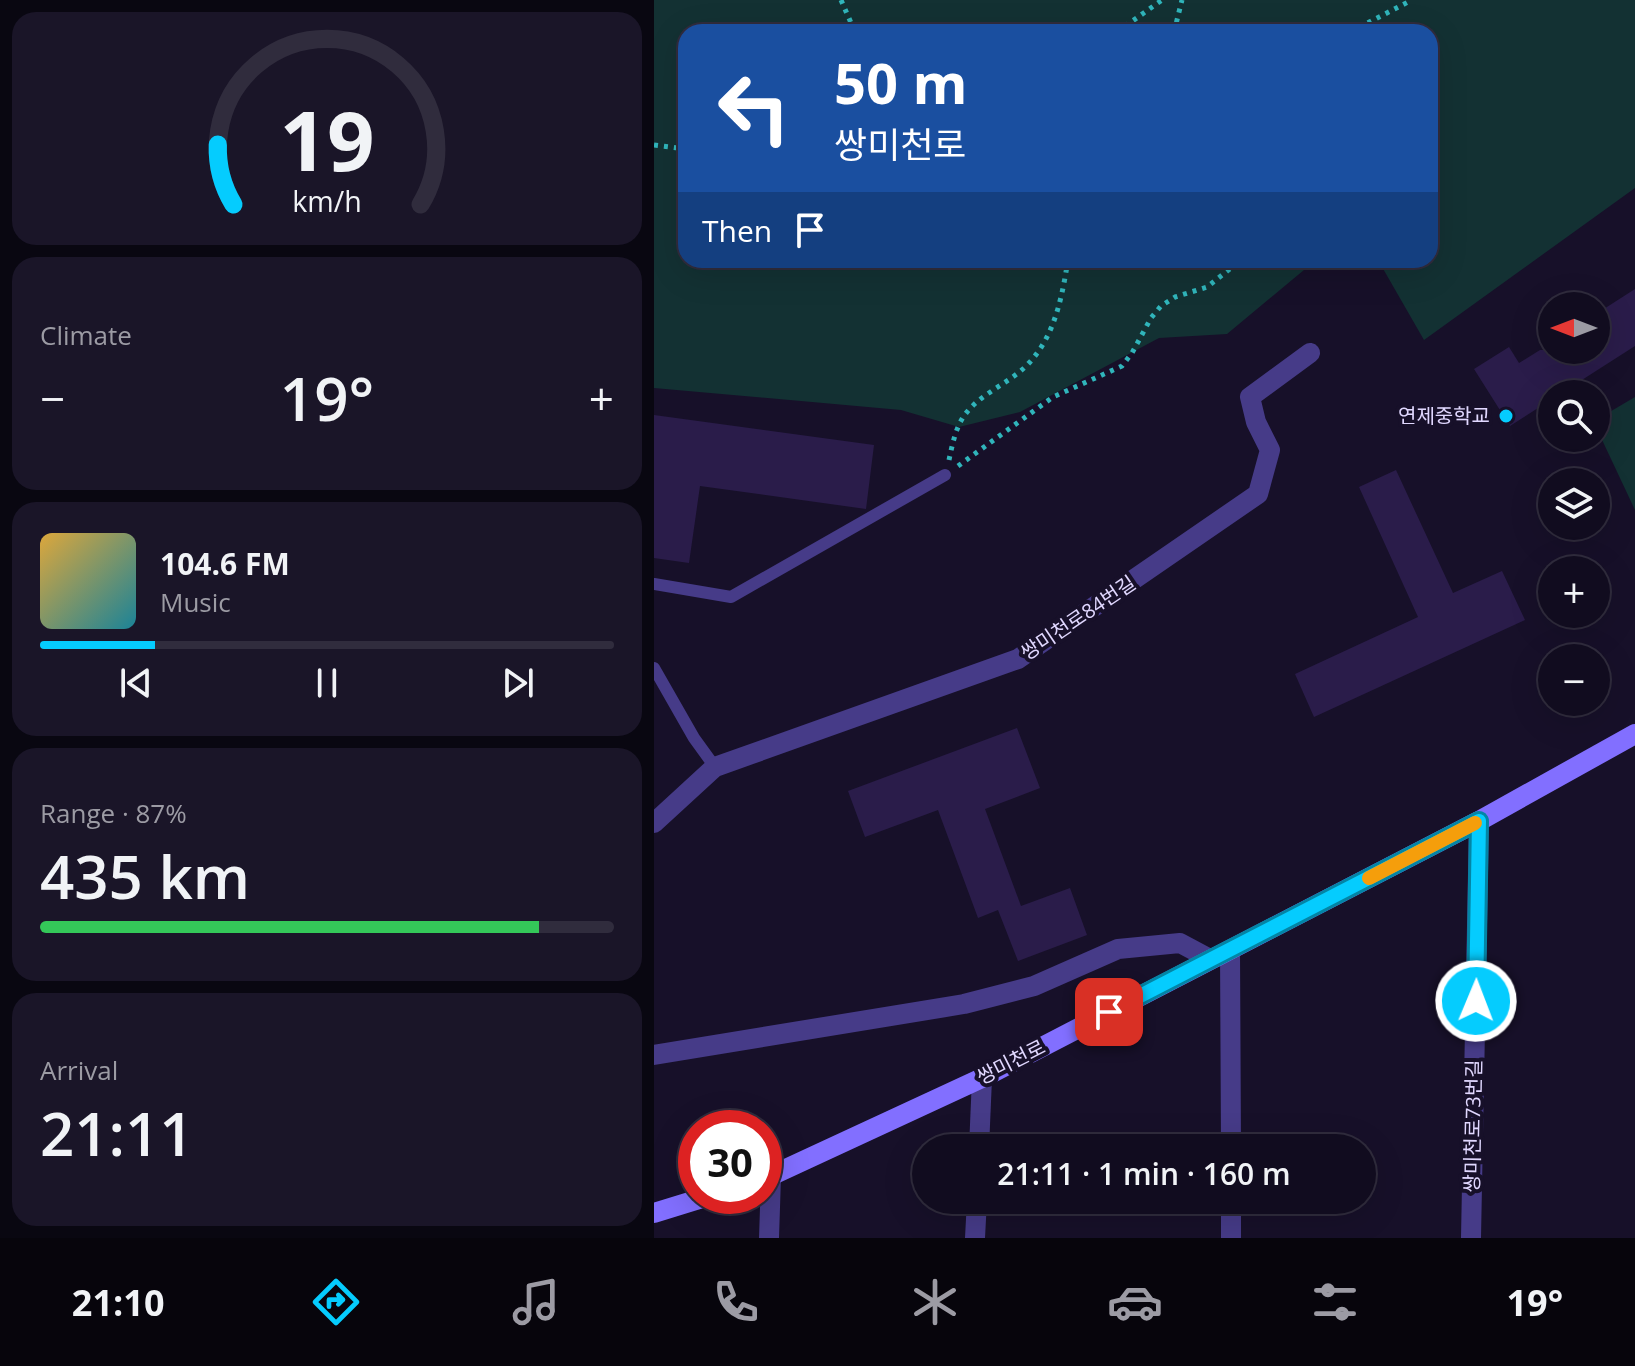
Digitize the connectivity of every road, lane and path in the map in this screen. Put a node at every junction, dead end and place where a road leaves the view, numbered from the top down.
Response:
1 (841, 0) edge
2 (1162, 0) edge
3 (1182, 0) edge
4 (1412, 0) edge
5 (852, 24) edge
6 (1128, 24) edge
7 (1176, 24) edge
8 (1366, 24) edge
9 (654, 145) edge
10 (678, 148) edge
11 (1066, 268) edge
12 (1231, 268) edge
13 (1310, 353) dead end
14 (945, 475) junction
15 (654, 584) edge
16 (654, 668) edge
17 (1635, 734) edge
18 (715, 767) junction
19 (1479, 821) junction
20 (654, 823) edge
21 (1230, 950) junction
22 (1210, 959) junction
23 (654, 1055) edge
24 (982, 1078) junction
25 (980, 1134) edge
26 (1231, 1134) edge
27 (782, 1171) edge
28 (678, 1206) edge
29 (654, 1213) edge
30 (769, 1214) edge
31 (976, 1214) edge
32 (1231, 1214) edge
33 (769, 1238) edge
34 (975, 1238) edge
35 (1231, 1238) edge
36 (1471, 1238) edge

1 - 5 path
2 - 6 path
3 - 7 path
4 - 8 path
9 - 10 path
11 - 14 path
12 - 14 path
13 - 18 street, 쌍미천로84번길
14 - 15 lane
16 - 18 lane
17 - 19 street, 쌍미천로
18 - 20 street, 쌍미천로84번길
19 - 21 street, 쌍미천로
19 - 36 street, 쌍미천로73번길
21 - 22 street, 쌍미천로
21 - 26 street
22 - 23 street
22 - 24 street, 쌍미천로
24 - 25 street
24 - 27 street, 쌍미천로
28 - 29 street
30 - 33 street
31 - 34 street
32 - 35 street

